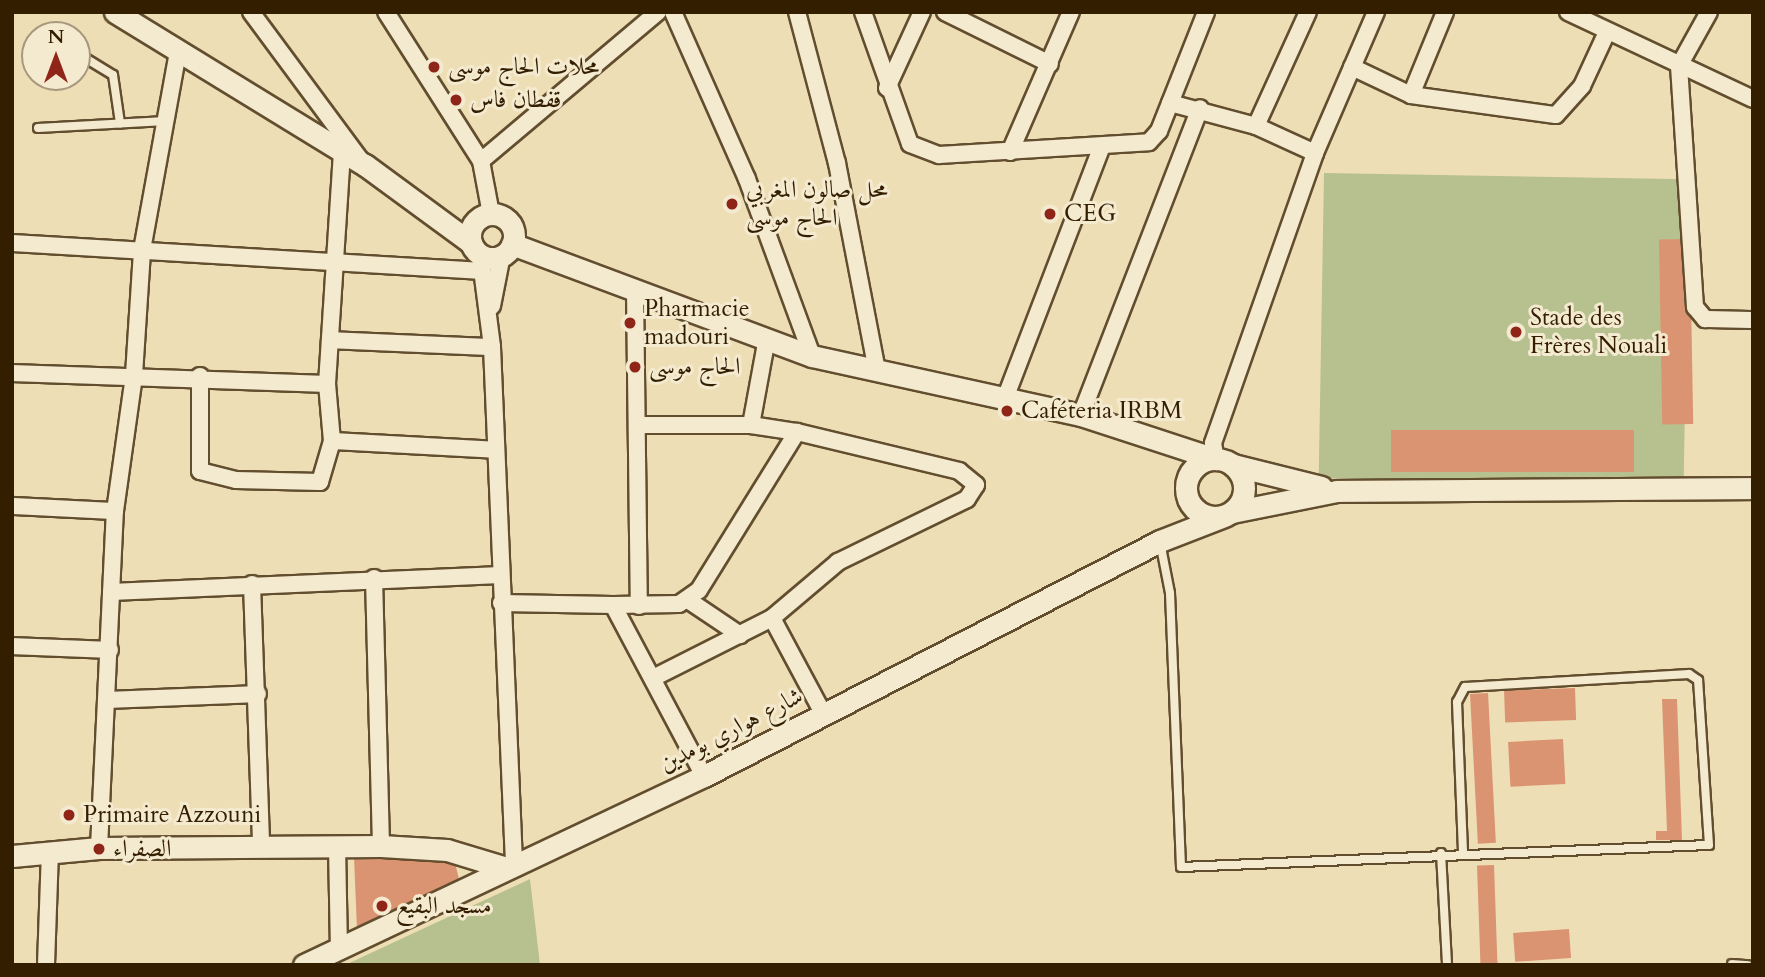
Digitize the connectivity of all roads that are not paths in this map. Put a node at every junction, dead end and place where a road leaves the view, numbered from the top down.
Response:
1 (115, 12) edge
2 (251, 12) edge
3 (386, 12) edge
4 (658, 12) edge
5 (673, 12) edge
6 (797, 12) edge
7 (863, 12) edge
8 (922, 12) edge
9 (945, 12) edge
10 (1071, 12) edge
11 (1206, 12) edge
12 (1308, 12) edge
13 (1376, 12) edge
14 (1445, 12) edge
15 (1568, 12) edge
16 (1709, 12) edge
17 (1607, 32) junction
18 (178, 51) junction
19 (91, 61) edge
20 (1050, 64) junction
21 (1679, 66) junction
22 (1352, 67) junction
23 (887, 88) junction
24 (1411, 95) junction
25 (1753, 99) edge
26 (1170, 103) junction
27 (1200, 108) junction
28 (166, 121) junction
29 (120, 123) junction
30 (1256, 126) junction
31 (38, 128) dead end
32 (1101, 149) junction
33 (1010, 152) junction
34 (342, 153) junction
35 (1315, 153) junction
36 (481, 161) junction
37 (365, 165) junction
38 (422, 204) junction
39 (485, 216) junction
40 (12, 243) edge
41 (142, 250) junction
42 (507, 250) junction
43 (478, 256) junction
44 (335, 264) junction
45 (635, 290) junction
46 (490, 319) junction
47 (1753, 320) edge
48 (767, 338) junction
49 (330, 340) junction
50 (492, 347) junction
51 (812, 356) junction
52 (877, 371) junction
53 (12, 373) edge
54 (134, 375) junction
55 (200, 376) junction
56 (327, 384) junction
57 (1006, 396) junction
58 (1081, 415) junction
59 (637, 425) junction
60 (751, 425) junction
61 (797, 432) junction
62 (1159, 437) junction
63 (332, 441) junction
64 (496, 450) junction
65 (1224, 462) junction
66 (1753, 488) edge
67 (1337, 491) junction
68 (1188, 494) junction
69 (12, 506) edge
70 (115, 511) junction
71 (1228, 514) junction
72 (1169, 537) junction
73 (501, 575) junction
74 (374, 578) junction
75 (252, 584) junction
76 (111, 592) junction
77 (688, 600) junction
78 (501, 603) junction
79 (613, 605) junction
80 (639, 606) junction
81 (772, 618) junction
82 (740, 635) junction
83 (12, 646) edge
84 (110, 650) junction
85 (653, 678) junction
86 (258, 694) junction
87 (108, 700) junction
88 (823, 713) junction
89 (704, 776) junction
90 (261, 846) junction
91 (337, 846) junction
92 (381, 846) junction
93 (99, 848) junction
94 (1463, 851) junction
95 (50, 852) junction
96 (1441, 853) junction
97 (12, 856) edge
98 (509, 865) junction
99 (339, 947) junction
100 (1732, 964) edge
101 (46, 965) edge
102 (304, 965) edge
103 (1447, 965) edge
104 (1748, 965) edge

1 - 18 street
2 - 37 street
3 - 36 street
4 - 36 street
5 - 51 street
6 - 52 street
7 - 23 street
8 - 23 street
9 - 20 street
10 - 20 street
11 - 26 street
12 - 30 street
13 - 22 street
14 - 24 street
15 - 17 street
16 - 21 street
17 - 21 street
17 - 24 street
18 - 28 street
18 - 34 street
19 - 29 lane
20 - 33 street
21 - 25 street
21 - 47 street
22 - 24 street
22 - 35 street
23 - 33 street
26 - 27 street
26 - 32 street
27 - 30 street
27 - 58 street
28 - 29 lane
28 - 41 street
29 - 31 lane
30 - 35 street
32 - 33 street
32 - 57 street
34 - 37 street
34 - 44 street
35 - 65 street
36 - 39 street
37 - 38 street
38 - 39 street
38 - 43 street
39 - 42 street
39 - 43 street
40 - 41 street
41 - 44 street
41 - 54 street
42 - 43 street
42 - 45 street
42 - 46 street
43 - 44 street
43 - 46 street
44 - 49 street
45 - 48 street
45 - 59 street
46 - 50 street
48 - 51 street
48 - 60 street
49 - 50 street
49 - 56 street
50 - 64 street
51 - 52 street
52 - 57 street
53 - 54 street
54 - 55 street
54 - 70 street
55 - 56 street
55 - 63 street
56 - 63 street
57 - 58 street
58 - 62 street
59 - 60 street
59 - 80 street
60 - 61 street
61 - 77 street
61 - 81 street
62 - 65 street
62 - 68 street
63 - 64 street
64 - 73 street
65 - 67 street
65 - 68 street
65 - 71 street
66 - 67 street
67 - 71 street, شارع هواري بومدين
68 - 71 street
68 - 72 street
69 - 70 street
70 - 76 street
71 - 72 street, شارع هواري بومدين
72 - 88 street, شارع هواري بومدين
72 - 96 lane
73 - 74 street
73 - 78 street
74 - 75 street
74 - 92 street
75 - 76 street
75 - 86 street
76 - 84 street
77 - 80 street
77 - 82 street
78 - 79 street
78 - 98 street
79 - 80 street
79 - 85 street
81 - 82 street
81 - 88 street
82 - 85 street
83 - 84 street
84 - 87 street
85 - 89 street
86 - 87 street
86 - 90 street
87 - 93 street
88 - 89 street, شارع هواري بومدين
89 - 98 street, شارع هواري بومدين
90 - 91 street
90 - 93 street
91 - 92 street
91 - 99 street
92 - 98 street
93 - 95 street
94 - 94 lane
94 - 96 lane
95 - 97 street
95 - 101 street
96 - 103 lane
98 - 99 street, شارع هواري بومدين
99 - 102 street, شارع هواري بومدين
100 - 104 lane

